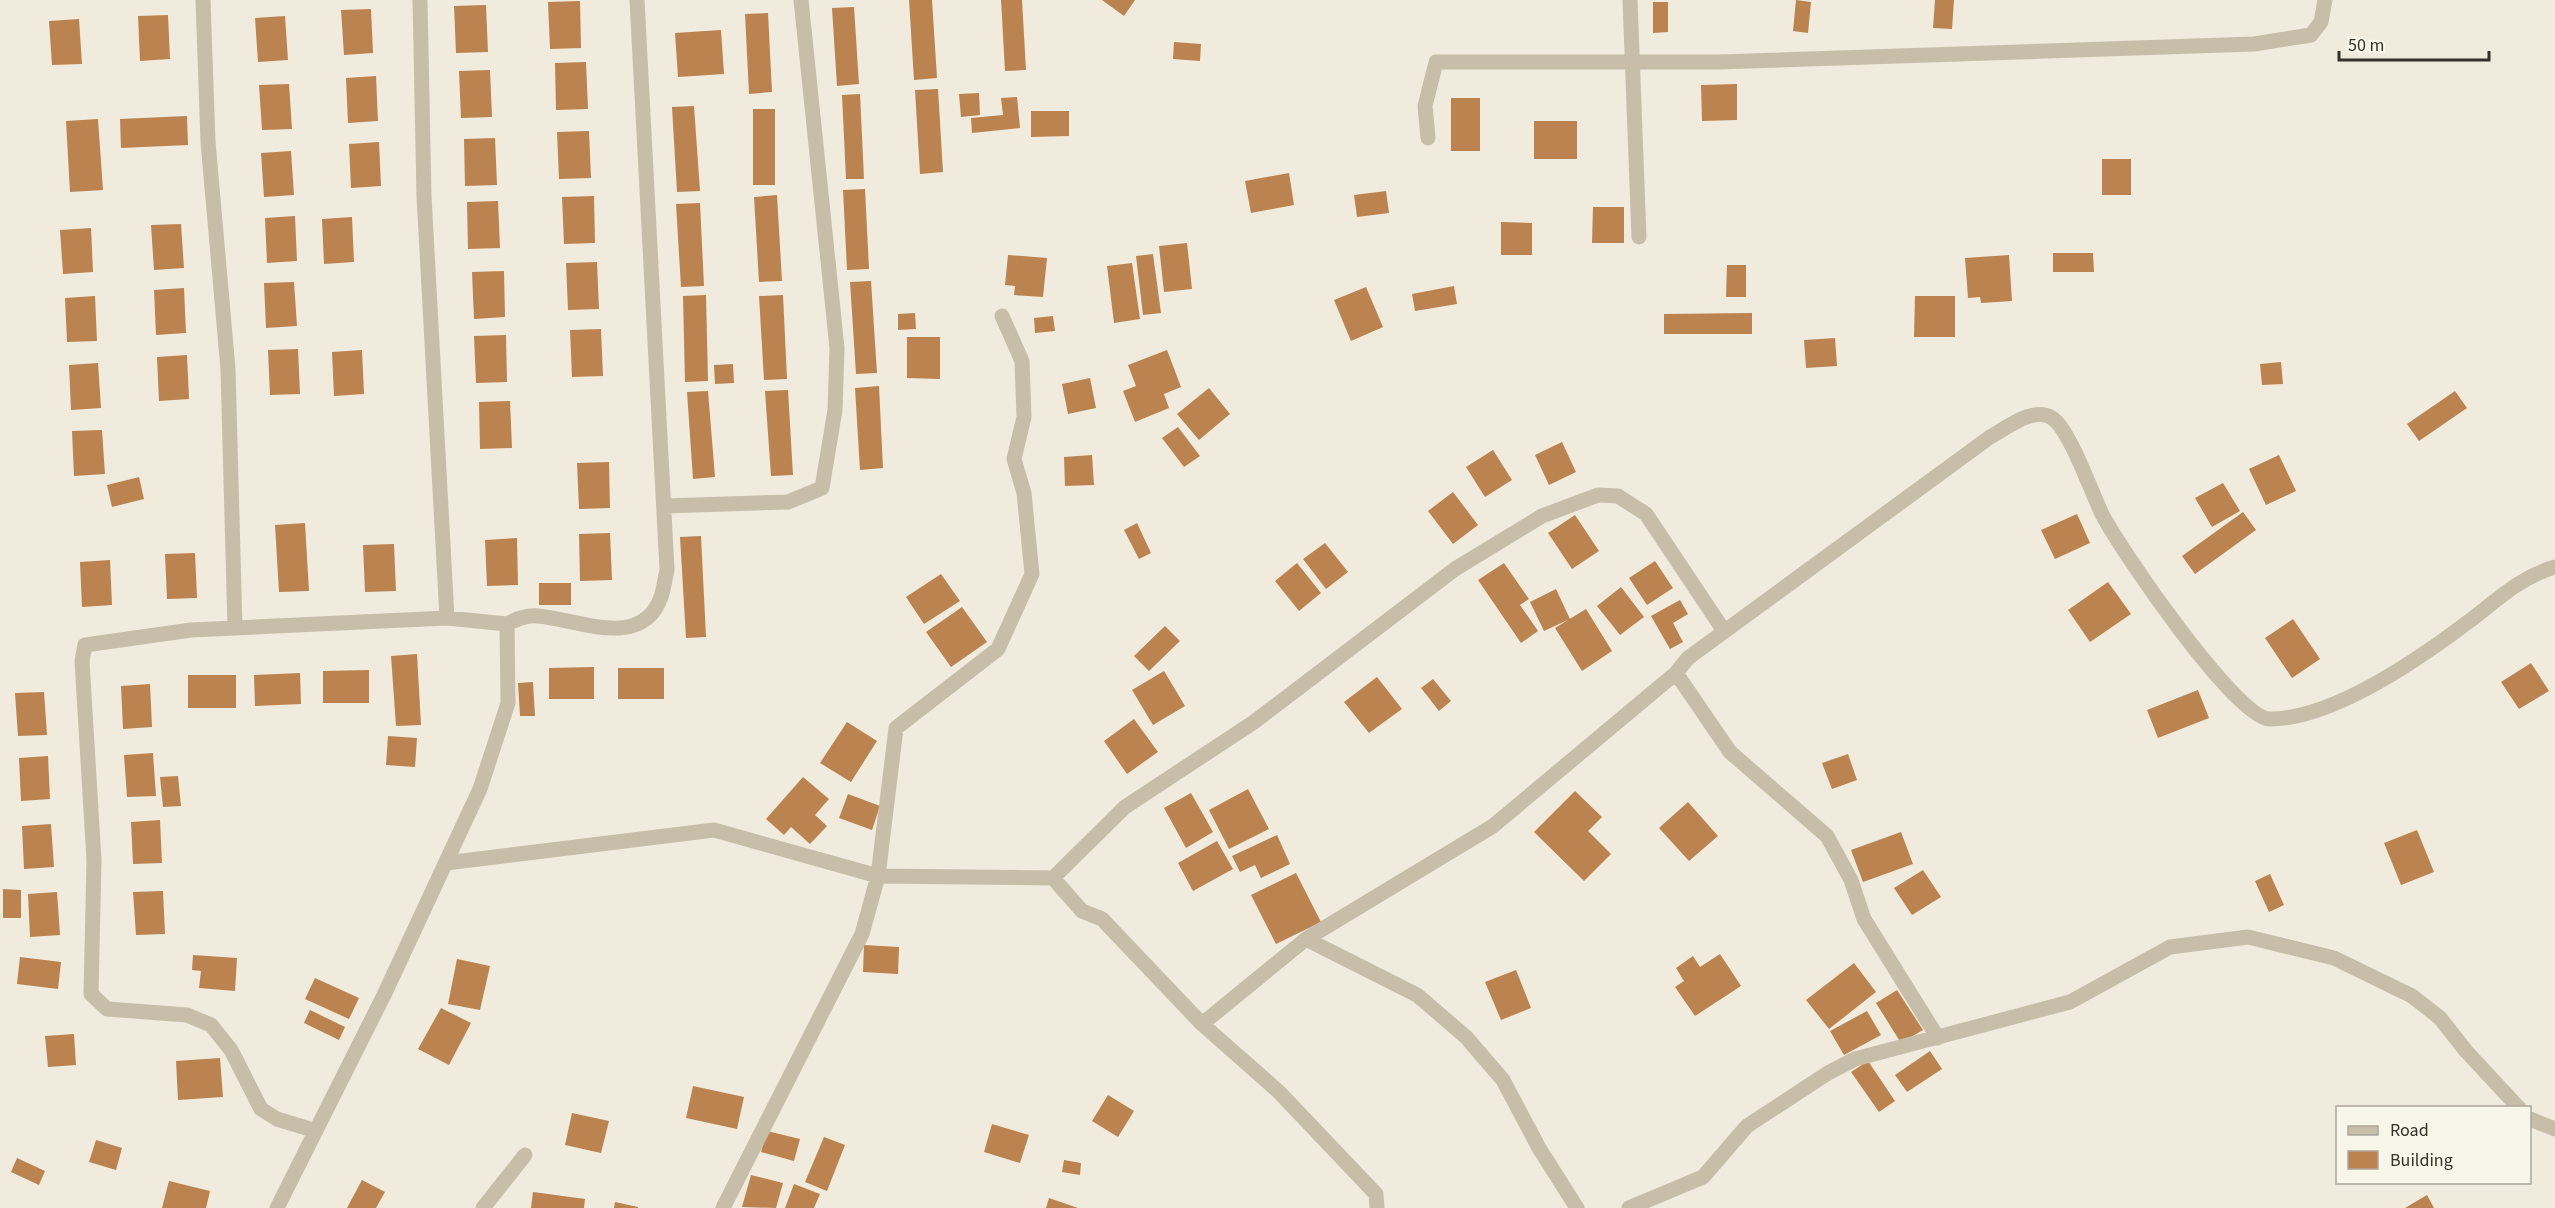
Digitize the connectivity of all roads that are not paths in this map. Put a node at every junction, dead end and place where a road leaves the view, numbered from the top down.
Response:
1 (203, 0) edge
2 (420, 0) edge
3 (637, 0) edge
4 (801, 0) edge
5 (1630, 0) edge
6 (2325, 0) edge
7 (1632, 63) junction
8 (1428, 138) dead end
9 (1639, 237) dead end
10 (1002, 316) dead end
11 (664, 506) junction
12 (2555, 567) edge
13 (447, 618) junction
14 (507, 624) junction
15 (235, 628) junction
16 (1724, 632) junction
17 (1676, 673) junction
18 (446, 862) junction
19 (878, 876) junction
20 (1053, 878) junction
21 (1306, 939) junction
22 (1202, 1023) junction
23 (1938, 1038) junction
24 (2518, 1106) edge
25 (2531, 1120) edge
26 (2555, 1129) edge
27 (316, 1131) junction
28 (525, 1155) dead end
29 (277, 1208) edge
30 (483, 1208) edge
31 (723, 1208) edge
32 (1377, 1208) edge
33 (1577, 1208) edge
34 (1629, 1208) edge

1 - 15 street
2 - 13 street
3 - 11 street
4 - 11 street
5 - 7 street
6 - 7 street
7 - 8 street
7 - 9 street
10 - 19 street
11 - 14 street
12 - 16 street
13 - 14 street
13 - 15 street
14 - 18 street
15 - 27 street
16 - 17 street
16 - 20 street
17 - 21 street
17 - 23 street
18 - 19 street
18 - 27 street
19 - 20 street
19 - 31 street
20 - 22 street
21 - 22 street
21 - 33 street
22 - 32 street
23 - 24 street
23 - 34 street
25 - 26 street
27 - 29 street
28 - 30 street

